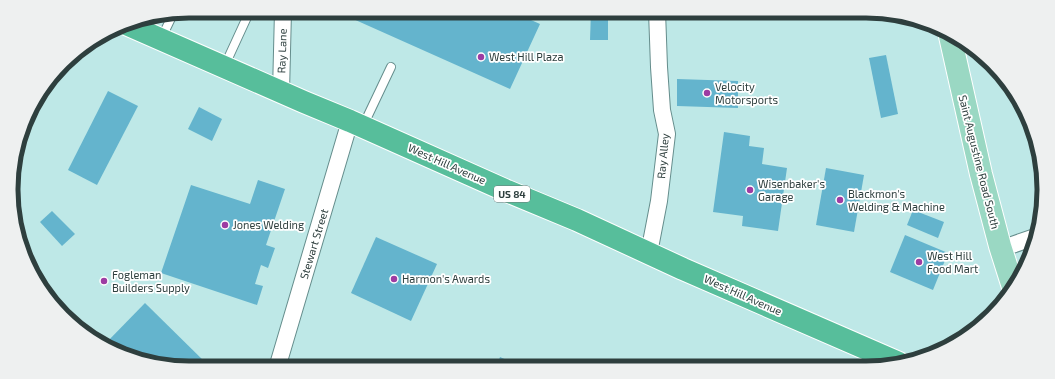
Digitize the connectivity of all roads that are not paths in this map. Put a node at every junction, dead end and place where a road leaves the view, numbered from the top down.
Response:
1 (247, 18) edge
2 (283, 18) edge
3 (658, 18) edge
4 (171, 19) edge
5 (133, 27) edge
6 (161, 39) junction
7 (951, 41) edge
8 (224, 67) junction
9 (391, 67) dead end
10 (281, 92) junction
11 (357, 124) junction
12 (1030, 239) edge
13 (1000, 246) junction
14 (650, 253) junction
15 (1011, 280) edge
16 (892, 359) edge
17 (279, 361) edge

1 - 8 lane
2 - 10 street, Ray Lane
3 - 14 street, Ray Alley
4 - 6 lane
5 - 6 highway, West Hill Avenue / US 84
6 - 8 highway, West Hill Avenue / US 84
7 - 13 main road, Saint Augustine Road South
8 - 10 highway, West Hill Avenue / US 84
9 - 11 lane
10 - 11 highway, West Hill Avenue / US 84
11 - 14 highway, West Hill Avenue / US 84
11 - 17 street, Stewart Street
12 - 13 street
13 - 15 main road, Saint Augustine Road South
14 - 16 highway, West Hill Avenue / US 84

